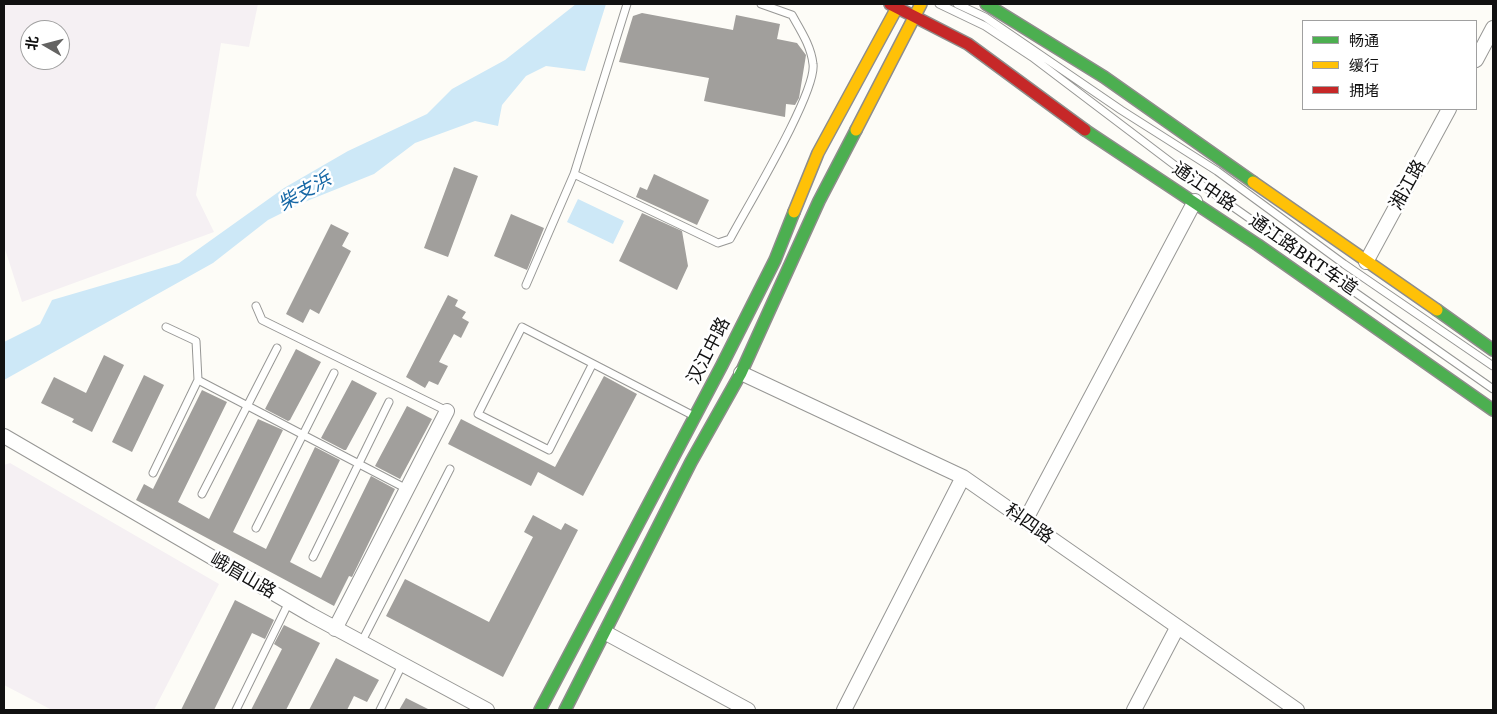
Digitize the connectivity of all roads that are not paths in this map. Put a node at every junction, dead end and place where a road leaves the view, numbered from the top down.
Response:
1 (628, 4) edge
2 (761, 4) edge
3 (921, 4) edge
4 (939, 4) edge
5 (958, 4) edge
6 (986, 4) edge
7 (895, 5) edge
8 (915, 16) junction
9 (1493, 28) edge
10 (1477, 58) edge
11 (1448, 110) edge
12 (1218, 171) junction
13 (574, 174) junction
14 (1195, 201) junction
15 (1366, 262) junction
16 (526, 285) dead end
17 (256, 306) dead end
18 (166, 327) dead end
19 (277, 348) dead end
20 (1493, 350) edge
21 (592, 365) junction
22 (1493, 366) edge
23 (334, 373) dead end
24 (741, 373) junction
25 (198, 380) junction
26 (1493, 389) edge
27 (389, 402) dead end
28 (247, 406) junction
29 (1493, 410) edge
30 (447, 411) joint
31 (694, 416) junction
32 (303, 435) junction
33 (4, 436) edge
34 (359, 464) junction
35 (450, 469) dead end
36 (152, 473) dead end
37 (963, 477) junction
38 (407, 489) junction
39 (202, 494) dead end
40 (1025, 521) junction
41 (256, 528) dead end
42 (313, 557) dead end
43 (289, 602) junction
44 (335, 628) junction
45 (1177, 628) junction
46 (606, 633) junction
47 (361, 643) junction
48 (402, 665) junction
49 (236, 710) edge
50 (380, 710) edge
51 (486, 710) edge
52 (540, 710) edge
53 (564, 710) edge
54 (748, 710) edge
55 (844, 710) edge
56 (1134, 710) edge
57 (1297, 710) edge

1 - 13 lane
2 - 13 lane
3 - 8 main road, 汉江中路
4 - 26 lane, 通江路BRT车道
5 - 12 lane, 通江路BRT车道
6 - 15 main road, 通江中路
7 - 8 main road, 通江中路
7 - 31 main road, 汉江中路
8 - 14 main road, 通江中路
8 - 24 main road, 汉江中路
9 - 10 street
11 - 15 street, 湘江路
12 - 15 lane
12 - 22 lane, 通江路BRT车道
13 - 16 lane
14 - 29 main road, 通江中路
14 - 40 street
15 - 20 main road, 通江中路
17 - 30 lane
18 - 25 lane
19 - 28 lane
21 - 21 lane
21 - 31 lane
23 - 32 lane
24 - 37 street, 科四路
24 - 46 main road, 汉江中路
25 - 28 lane
25 - 36 lane
27 - 34 lane
28 - 32 lane
28 - 39 lane
30 - 38 street
31 - 52 main road, 汉江中路
32 - 34 lane
32 - 41 lane
33 - 43 street, 峨眉山路
34 - 38 lane
34 - 42 lane
35 - 47 lane
37 - 40 street, 科四路
37 - 55 street
38 - 44 street
40 - 45 street, 科四路
43 - 44 street, 峨眉山路
43 - 49 lane
44 - 47 street, 峨眉山路
45 - 56 street
45 - 57 street, 科四路
46 - 53 main road, 汉江中路
46 - 54 street
47 - 48 street, 峨眉山路
48 - 50 lane
48 - 51 street, 峨眉山路

